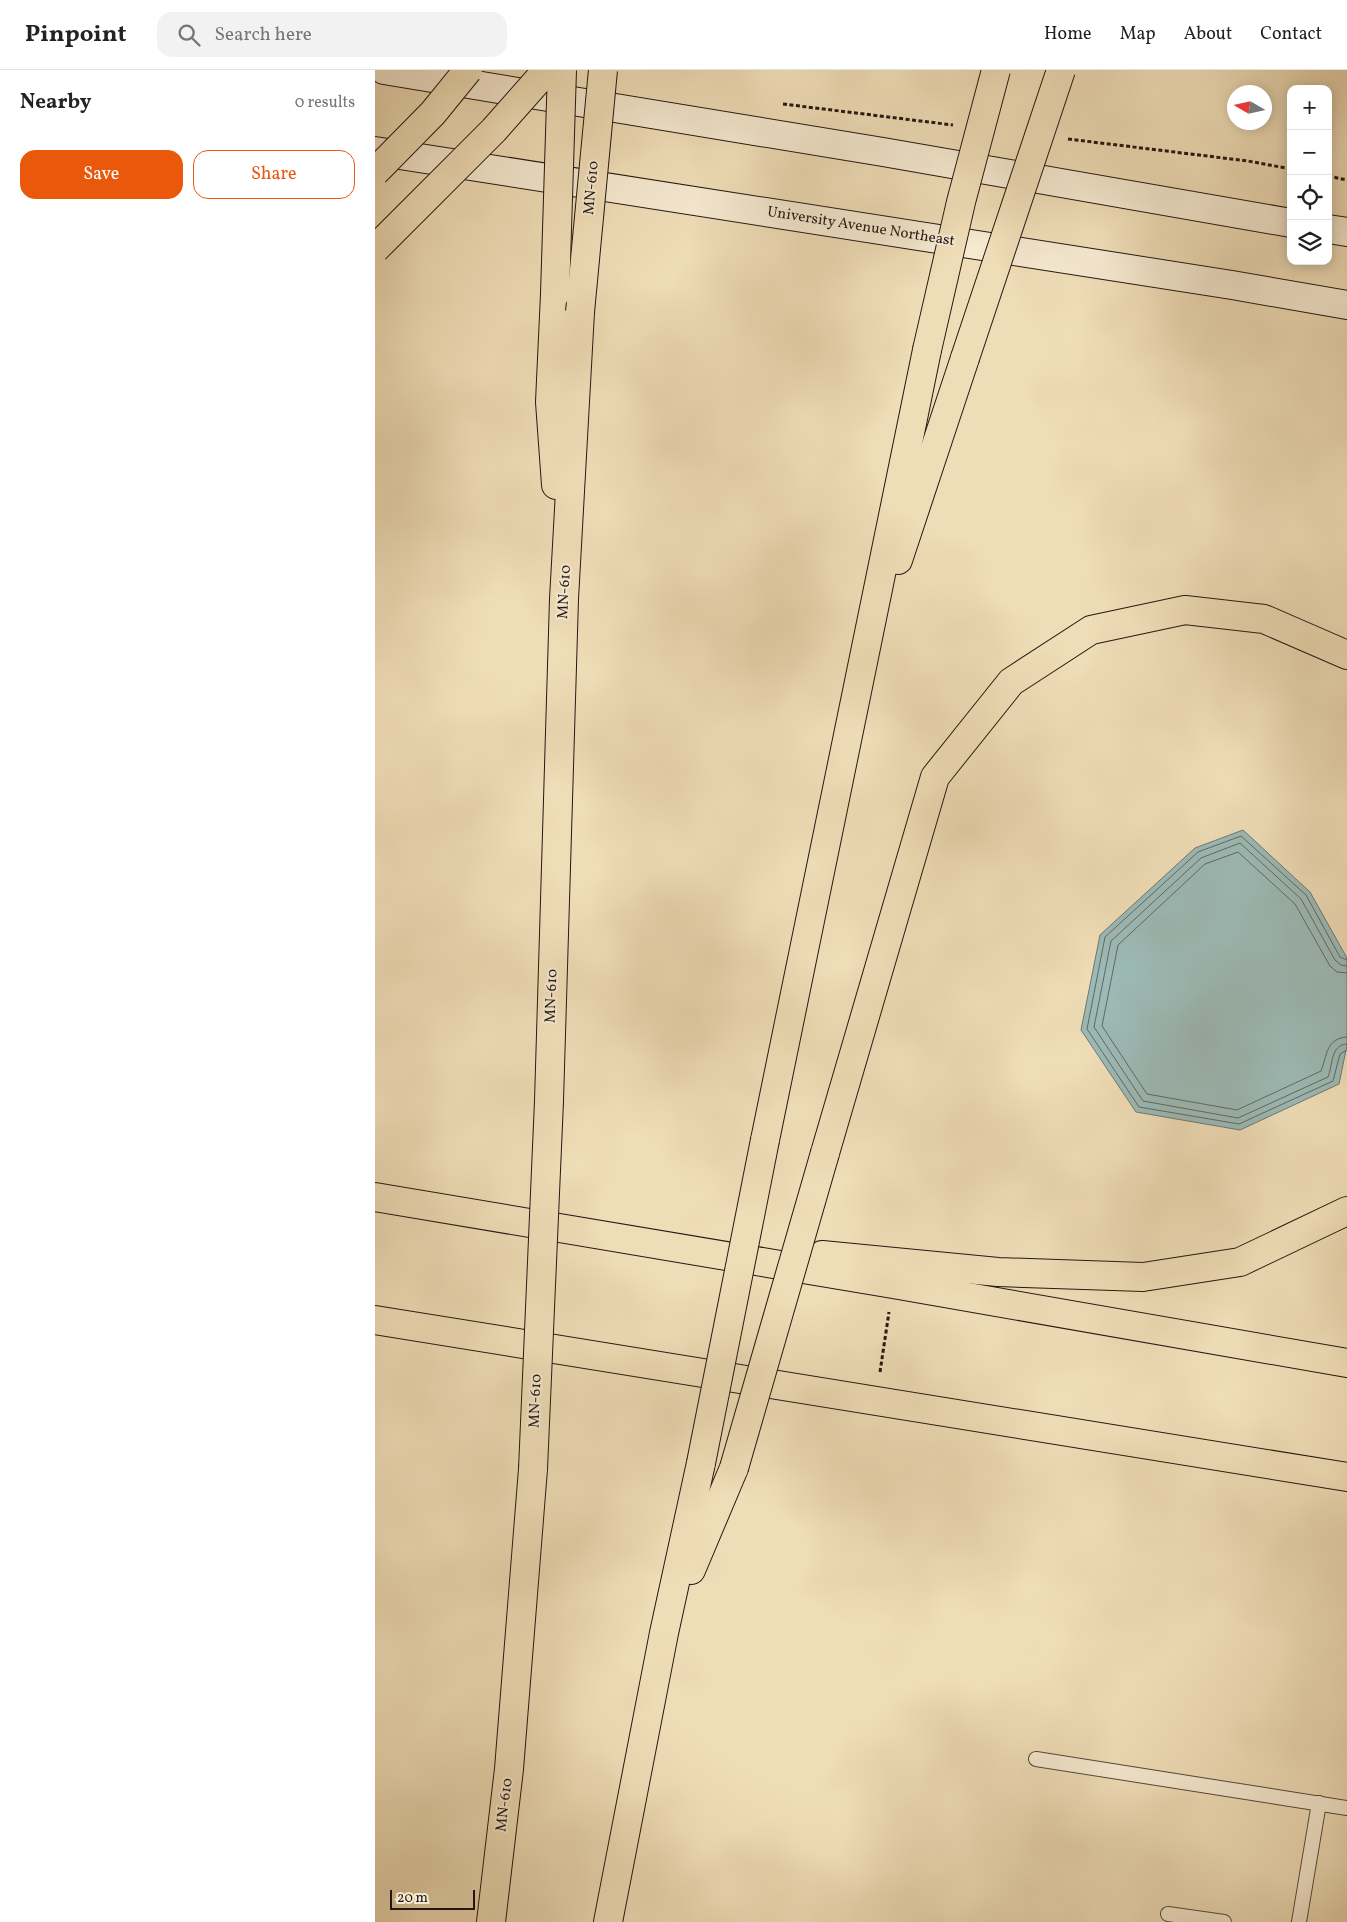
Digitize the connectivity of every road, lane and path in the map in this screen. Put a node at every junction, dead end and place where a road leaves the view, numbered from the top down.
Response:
1 (384, 70) edge
2 (468, 70) edge
3 (547, 70) edge
4 (562, 70) edge
5 (603, 70) edge
6 (995, 70) edge
7 (1061, 70) edge
8 (777, 104) dead end
9 (953, 125) dead end
10 (1061, 138) dead end
11 (375, 151) edge
12 (1287, 168) edge
13 (375, 172) edge
14 (1332, 177) edge
15 (1347, 180) edge
16 (1287, 221) edge
17 (1332, 230) edge
18 (1347, 232) edge
19 (375, 249) edge
20 (1347, 304) edge
21 (564, 599) junction
22 (1347, 655) edge
23 (857, 682) junction
24 (375, 1197) edge
25 (1347, 1211) edge
26 (580, 1231) junction
27 (893, 1284) junction
28 (375, 1320) edge
29 (1347, 1363) edge
30 (875, 1400) junction
31 (1347, 1477) edge
32 (664, 1633) junction
33 (1036, 1759) dead end
34 (1319, 1803) junction
35 (1347, 1808) edge
36 (1168, 1914) dead end
37 (491, 1922) edge
38 (608, 1922) edge
39 (1224, 1922) edge
40 (1299, 1922) edge

1 - 16 main road
2 - 13 highway, bridge
3 - 19 highway, bridge
4 - 21 highway, bridge
5 - 21 highway, MN-610, bridge
6 - 23 highway, bridge
7 - 23 highway, bridge
8 - 9 path
10 - 12 path
11 - 20 main road, University Avenue Northeast
14 - 15 path
17 - 18 main road
21 - 37 highway, MN-610, bridge
22 - 32 highway, bridge
23 - 32 highway, bridge
24 - 26 highway
25 - 26 highway
26 - 27 highway
27 - 29 highway
27 - 30 path
28 - 30 highway
30 - 31 highway
32 - 38 highway
33 - 34 lane
34 - 35 lane
34 - 40 lane
36 - 39 lane

